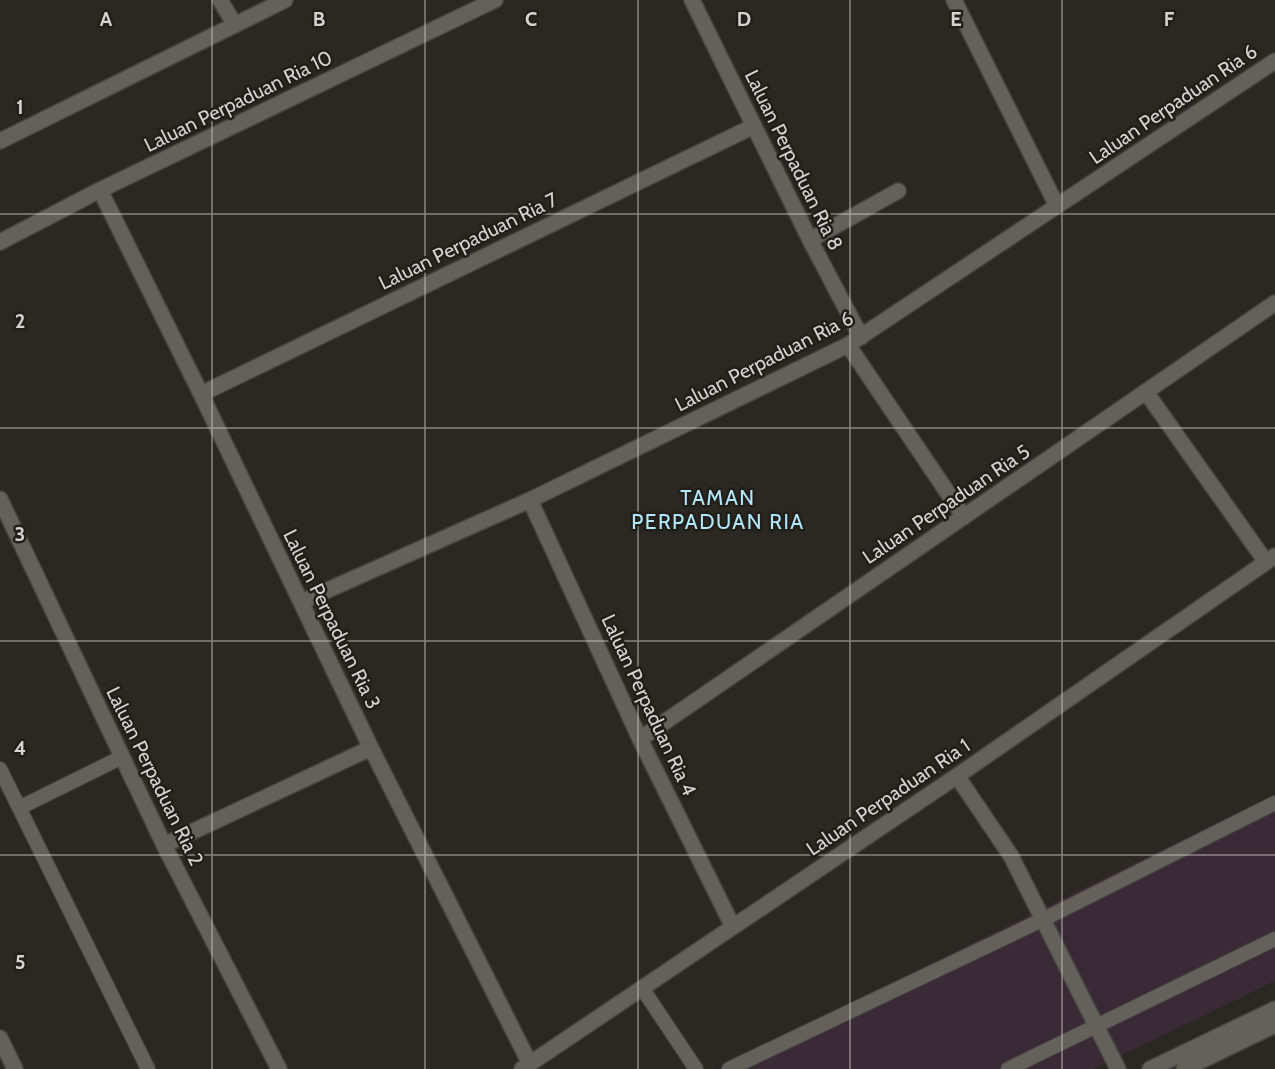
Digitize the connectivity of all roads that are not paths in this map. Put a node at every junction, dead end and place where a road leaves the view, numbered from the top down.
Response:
1 (220, 0) edge
2 (285, 0) edge
3 (495, 0) edge
4 (692, 0) edge
5 (954, 0) edge
6 (236, 25) junction
7 (1275, 61) edge
8 (754, 126) junction
9 (0, 141) edge
10 (100, 190) junction
11 (898, 191) dead end
12 (1057, 206) junction
13 (810, 240) junction
14 (0, 242) edge
15 (1275, 303) edge
16 (854, 341) junction
17 (1146, 392) junction
18 (201, 394) junction
19 (0, 499) edge
20 (530, 500) junction
21 (964, 517) junction
22 (1270, 559) edge
23 (301, 602) junction
24 (640, 739) junction
25 (371, 748) junction
26 (122, 757) junction
27 (0, 769) edge
28 (957, 776) junction
29 (1275, 803) edge
30 (19, 808) junction
31 (164, 845) junction
32 (1044, 919) junction
33 (733, 927) junction
34 (1275, 939) edge
35 (642, 988) junction
36 (1275, 1009) edge
37 (1096, 1025) junction
38 (1275, 1025) edge
39 (0, 1038) edge
40 (8, 1061) edge
41 (526, 1066) edge
42 (148, 1069) edge
43 (279, 1069) edge
44 (696, 1069) edge
45 (729, 1069) edge
46 (1008, 1069) edge
47 (1118, 1069) edge
48 (1150, 1069) edge
49 (1184, 1069) edge

1 - 6 street
2 - 6 street
3 - 10 street, Laluan Perpaduan Ria 10
4 - 8 street, Laluan Perpaduan Ria 8
5 - 12 street
6 - 9 street
7 - 12 street, Laluan Perpaduan Ria 6
8 - 13 street, Laluan Perpaduan Ria 8
8 - 18 street, Laluan Perpaduan Ria 7
10 - 14 street, Laluan Perpaduan Ria 10
10 - 18 street, Laluan Perpaduan Ria 3
11 - 13 street
12 - 16 street, Laluan Perpaduan Ria 6
13 - 16 street, Laluan Perpaduan Ria 8
15 - 17 street, Laluan Perpaduan Ria 5
16 - 20 street, Laluan Perpaduan Ria 6
16 - 21 street, Laluan Perpaduan Ria 8
17 - 21 street, Laluan Perpaduan Ria 5
17 - 22 street
18 - 23 street, Laluan Perpaduan Ria 3
19 - 26 street, Laluan Perpaduan Ria 2
20 - 23 street, Laluan Perpaduan Ria 6
20 - 24 street, Laluan Perpaduan Ria 4
21 - 24 street, Laluan Perpaduan Ria 5
22 - 28 street, Laluan Perpaduan Ria 1
23 - 25 street, Laluan Perpaduan Ria 3
24 - 33 street, Laluan Perpaduan Ria 4
25 - 31 street
25 - 41 street, Laluan Perpaduan Ria 3
26 - 30 lane
26 - 31 street, Laluan Perpaduan Ria 2
27 - 30 lane
28 - 32 street
28 - 33 street, Laluan Perpaduan Ria 1
29 - 32 lane
30 - 42 lane
31 - 43 street, Laluan Perpaduan Ria 2
32 - 37 street
32 - 45 lane
33 - 35 street, Laluan Perpaduan Ria 1
34 - 37 lane
35 - 41 street, Laluan Perpaduan Ria 1
35 - 44 lane
36 - 48 street
37 - 46 lane
37 - 47 street
38 - 49 street
39 - 40 street

